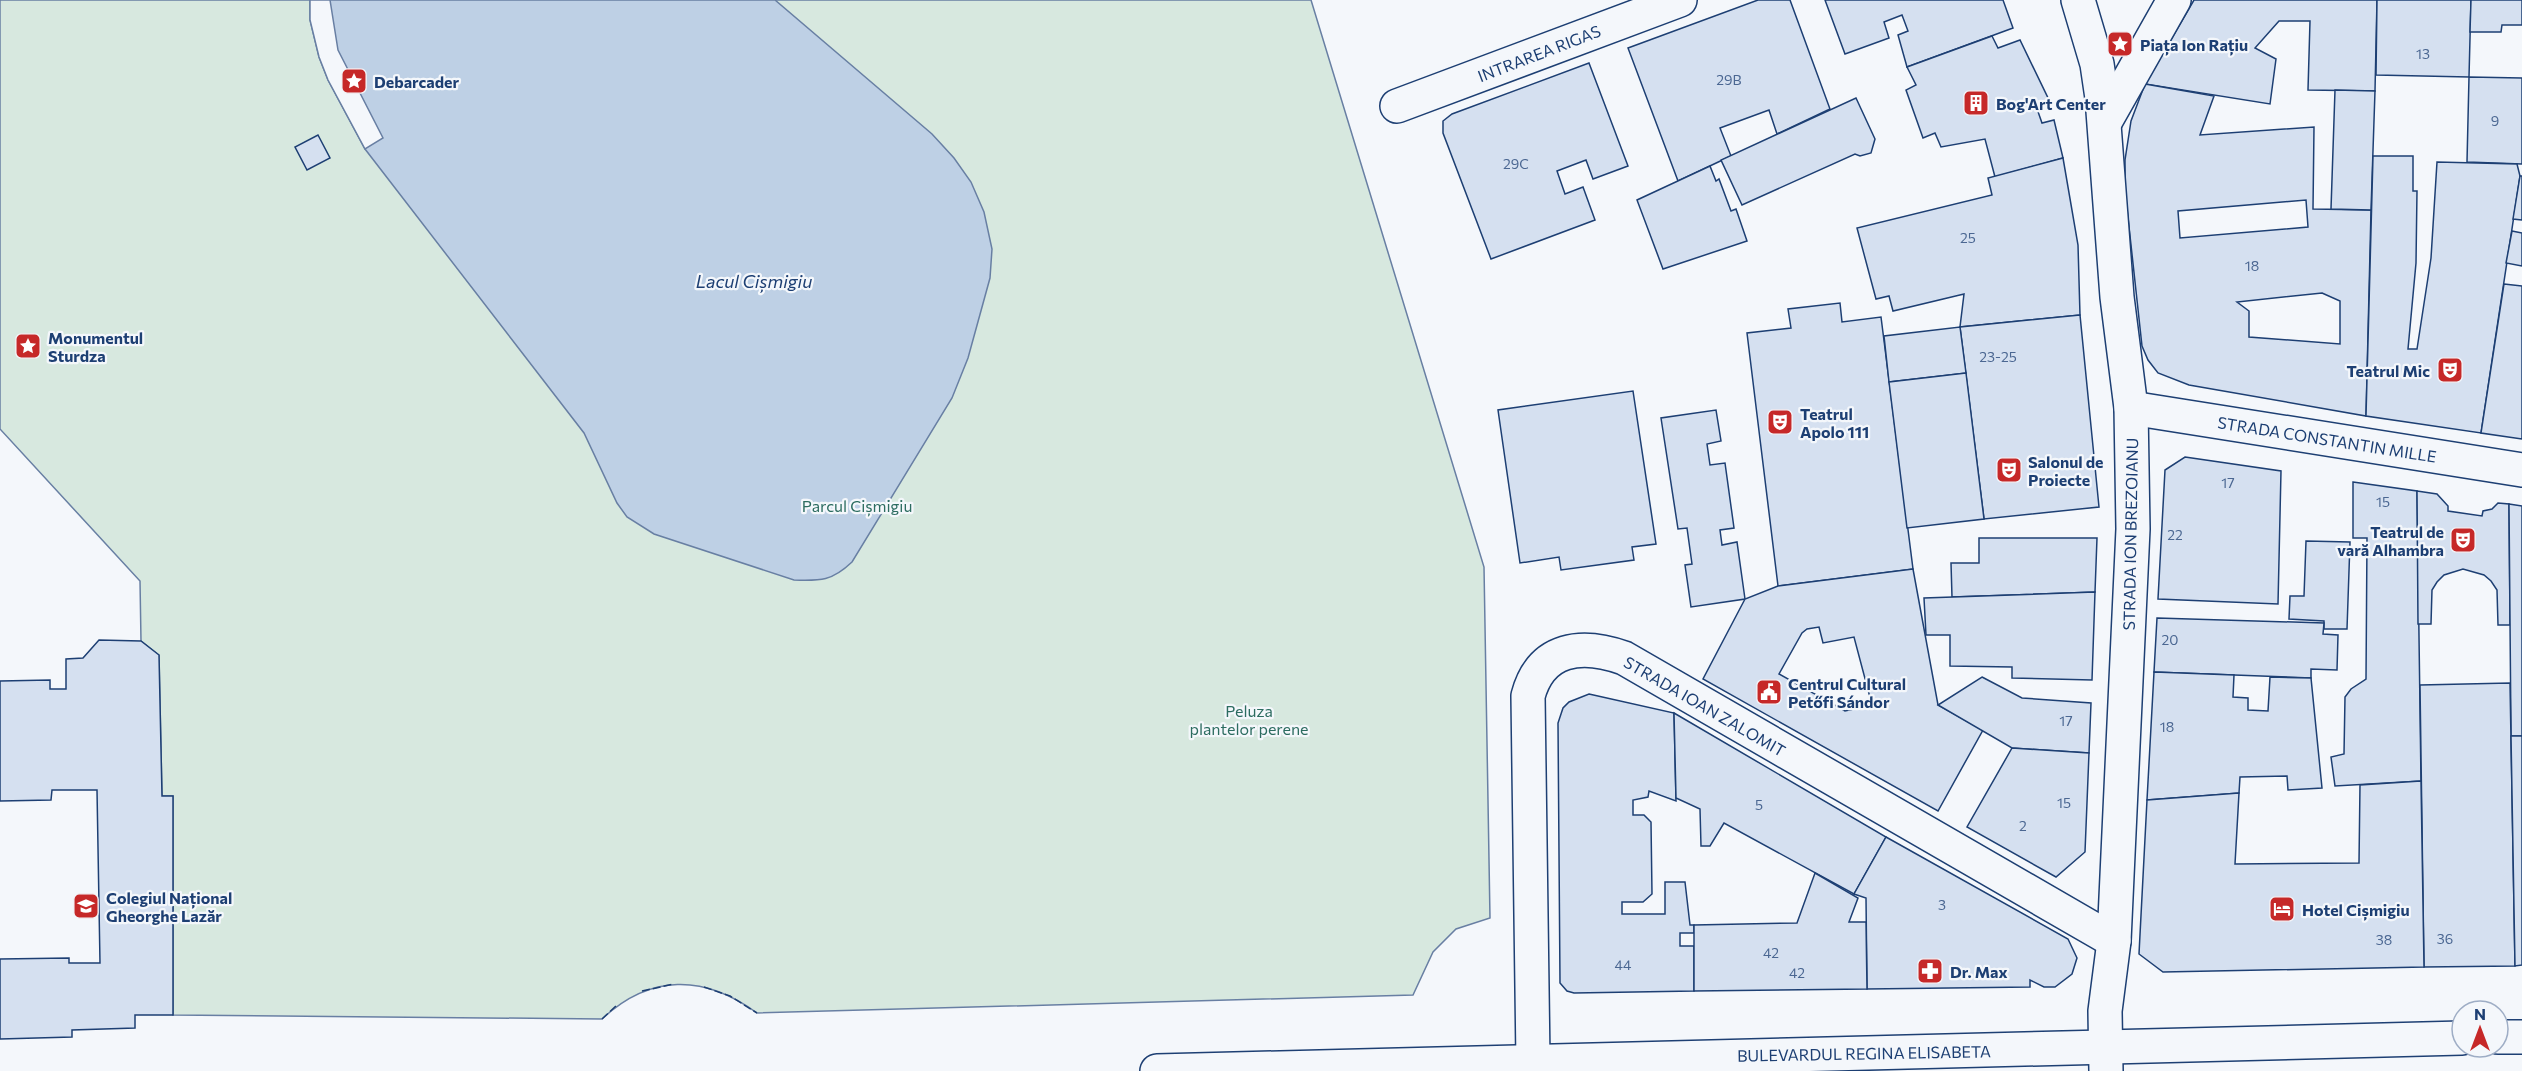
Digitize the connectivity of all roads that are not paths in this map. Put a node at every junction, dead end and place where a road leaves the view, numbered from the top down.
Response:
1 (1680, 0) edge
2 (2078, 0) edge
3 (2174, 0) edge
4 (1397, 106) dead end
5 (2105, 122) junction
6 (2131, 408) junction
7 (2522, 470) edge
8 (2114, 941) junction
9 (2450, 1039) edge
10 (2106, 1059) edge
11 (1533, 1061) junction
12 (1689, 1064) edge
13 (1157, 1071) edge

1 - 4 street, INTRAREA RIGAS
2 - 5 street, STRADA ION BREZOIANU
3 - 5 street
5 - 6 street, STRADA ION BREZOIANU
6 - 7 street, STRADA CONSTANTIN MILLE
6 - 8 street, STRADA ION BREZOIANU
8 - 10 street, STRADA ION BREZOIANU
8 - 11 street, STRADA IOAN ZALOMIT
9 - 10 street, BULEVARDUL REGINA ELISABETA
10 - 12 street, BULEVARDUL REGINA ELISABETA
11 - 12 street, BULEVARDUL REGINA ELISABETA
11 - 13 street, BULEVARDUL REGINA ELISABETA

